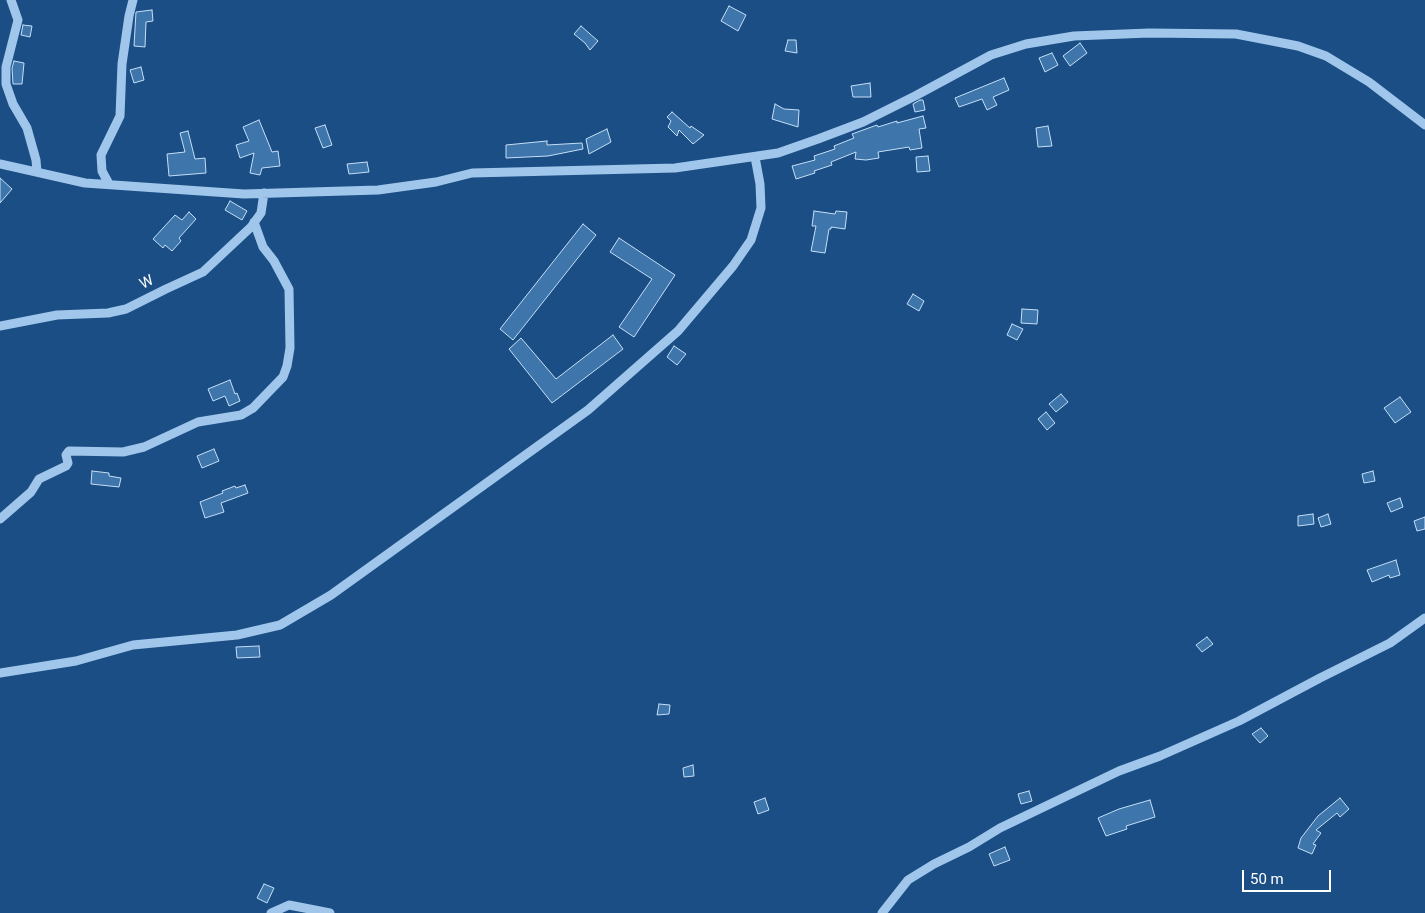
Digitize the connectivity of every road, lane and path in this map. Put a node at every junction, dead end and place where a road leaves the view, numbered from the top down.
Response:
1 (11, 0) edge
2 (133, 0) edge
3 (1425, 125) edge
4 (755, 157) junction
5 (0, 164) edge
6 (37, 172) junction
7 (110, 184) junction
8 (264, 193) junction
9 (254, 222) junction
10 (0, 326) edge
11 (0, 519) edge
12 (1425, 618) edge
13 (0, 673) edge
14 (271, 913) edge
15 (330, 913) edge
16 (882, 913) edge

1 - 6 street
2 - 7 street
3 - 4 street
4 - 8 street
4 - 13 street
5 - 6 street
6 - 7 street
7 - 8 street
8 - 9 street, W
9 - 10 street, W
9 - 11 street
12 - 16 street
14 - 15 street

